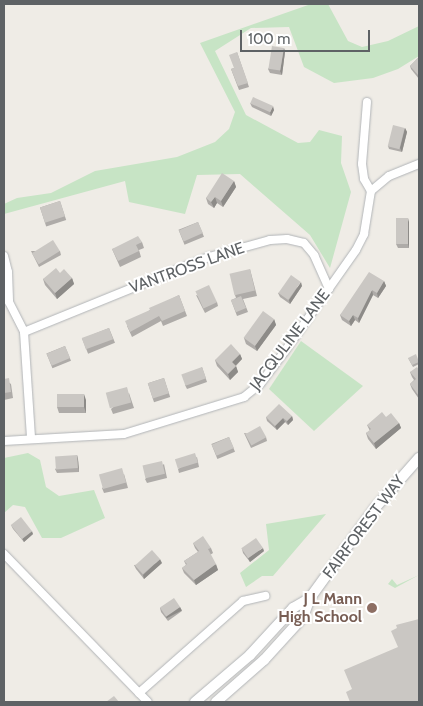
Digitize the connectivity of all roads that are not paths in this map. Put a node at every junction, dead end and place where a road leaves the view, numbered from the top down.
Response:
1 (367, 102) dead end
2 (419, 164) edge
3 (371, 191) junction
4 (4, 256) edge
5 (329, 289) junction
6 (24, 332) junction
7 (31, 437) junction
8 (4, 441) edge
9 (419, 458) edge
10 (4, 554) edge
11 (265, 596) dead end
12 (310, 598) junction
13 (139, 693) junction
14 (148, 702) edge
15 (195, 702) edge
16 (216, 702) edge

1 - 3 street
2 - 3 street
3 - 5 street, JACQULINE LANE
4 - 6 street
5 - 6 street, VANTROSS LANE
5 - 7 street, JACQULINE LANE
6 - 7 street
7 - 8 street, JACQULINE LANE
9 - 12 main road, FAIRFOREST WAY
10 - 13 street
11 - 13 street
12 - 15 main road, FAIRFOREST WAY
12 - 16 main road, FAIRFOREST WAY
13 - 14 street

